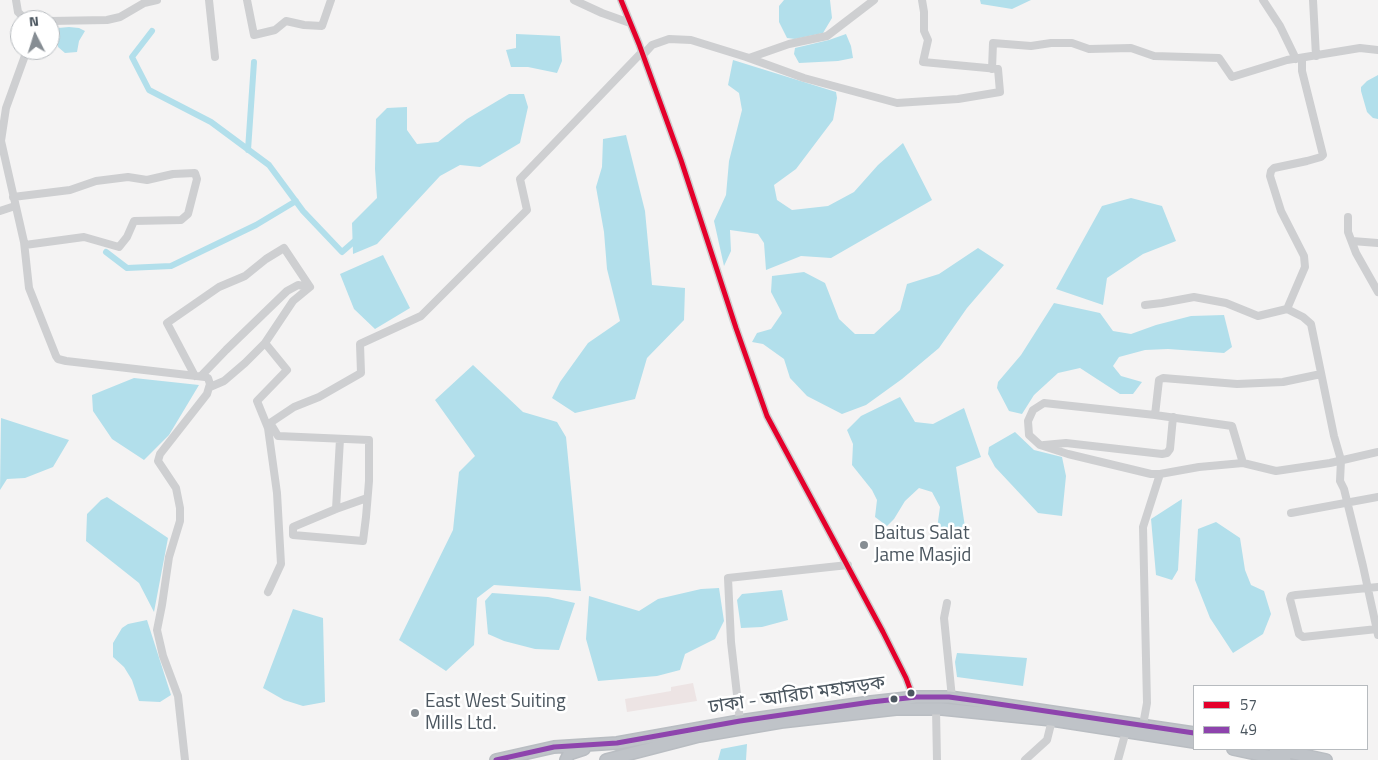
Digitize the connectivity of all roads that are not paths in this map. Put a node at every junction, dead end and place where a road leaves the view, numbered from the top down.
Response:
1 (157, 0) edge
2 (209, 0) edge
3 (247, 0) edge
4 (331, 0) edge
5 (574, 0) edge
6 (621, 0) edge
7 (874, 0) edge
8 (922, 0) edge
9 (1263, 0) edge
10 (1313, 0) edge
11 (60, 21) edge
12 (630, 23) junction
13 (1378, 50) edge
14 (642, 53) junction
15 (1316, 56) junction
16 (215, 57) dead end
17 (749, 58) junction
18 (1299, 59) junction
19 (23, 60) edge
20 (992, 68) junction
21 (4, 105) edge
22 (13, 197) junction
23 (15, 206) junction
24 (0, 211) edge
25 (1348, 217) dead end
26 (1352, 240) junction
27 (1378, 243) edge
28 (25, 245) junction
29 (310, 287) junction
30 (1378, 292) edge
31 (1145, 305) dead end
32 (1287, 309) junction
33 (266, 343) junction
34 (1321, 374) junction
35 (198, 376) junction
36 (210, 387) junction
37 (1155, 415) junction
38 (1173, 417) junction
39 (267, 426) junction
40 (340, 439) junction
41 (1040, 445) junction
42 (1378, 452) edge
43 (1341, 460) junction
44 (1243, 463) junction
45 (1160, 474) junction
46 (1378, 497) edge
47 (367, 498) junction
48 (1347, 502) junction
49 (336, 508) junction
50 (1291, 513) dead end
51 (848, 565) junction
52 (1378, 587) edge
53 (1368, 589) junction
54 (268, 592) dead end
55 (947, 602) dead end
56 (1378, 633) edge
57 (913, 698) junction
58 (952, 698) junction
59 (936, 709) junction
60 (1052, 720) junction
61 (740, 721) junction
62 (1143, 725) junction
63 (1126, 730) junction
64 (1193, 734) edge
65 (1193, 742) edge
66 (599, 745) junction
67 (1238, 750) edge
68 (528, 753) junction
69 (1277, 757) edge
70 (185, 760) edge
71 (496, 760) edge
72 (542, 760) edge
73 (566, 760) edge
74 (606, 760) edge
75 (937, 760) edge
76 (1025, 760) edge
77 (1118, 760) edge
78 (1326, 760) edge

1 - 11 street
2 - 16 street
3 - 4 street
5 - 12 street
6 - 12 street
7 - 17 street
8 - 20 street
9 - 18 street
10 - 15 street
12 - 14 street
13 - 15 street
14 - 17 street
14 - 39 street
14 - 51 street
15 - 18 street
17 - 20 street
18 - 20 street
18 - 32 street
19 - 21 street
21 - 22 street
22 - 23 street
22 - 28 street
23 - 24 street
23 - 28 street
25 - 26 street
26 - 27 street
26 - 30 street
28 - 35 street
29 - 33 street
29 - 35 street
29 - 35 street
31 - 32 street
32 - 34 street
33 - 36 street
33 - 39 street
34 - 37 street
34 - 43 street
35 - 36 street
36 - 70 street
37 - 38 street
37 - 41 street
38 - 41 street
38 - 44 street
39 - 40 street
39 - 54 street
40 - 47 street
40 - 49 street
41 - 45 street
42 - 43 street
43 - 44 street
43 - 48 street
44 - 45 street
45 - 62 street
46 - 48 street
47 - 49 street
47 - 49 street
48 - 50 street
48 - 53 street
51 - 57 street
51 - 61 street
52 - 53 street
53 - 56 street
53 - 56 street
55 - 58 street
57 - 58 highway, ঢাকা - আরিচা মহাসড়ক
57 - 61 highway, ঢাকা - আরিচা মহাসড়ক
58 - 62 highway, ঢাকা - আরিচা মহাসড়ক
59 - 60 highway
59 - 74 highway
59 - 75 street
60 - 63 highway
60 - 76 street
61 - 66 highway, ঢাকা - আরিচা মহাসড়ক
62 - 64 highway, ঢাকা - আরিচা মহাসড়ক
63 - 65 highway
63 - 77 street
66 - 68 highway, ঢাকা - আরিচা মহাসড়ক
66 - 73 highway
67 - 69 highway
68 - 71 highway, ঢাকা - আরিচা মহাসড়ক
68 - 72 highway
69 - 78 highway

